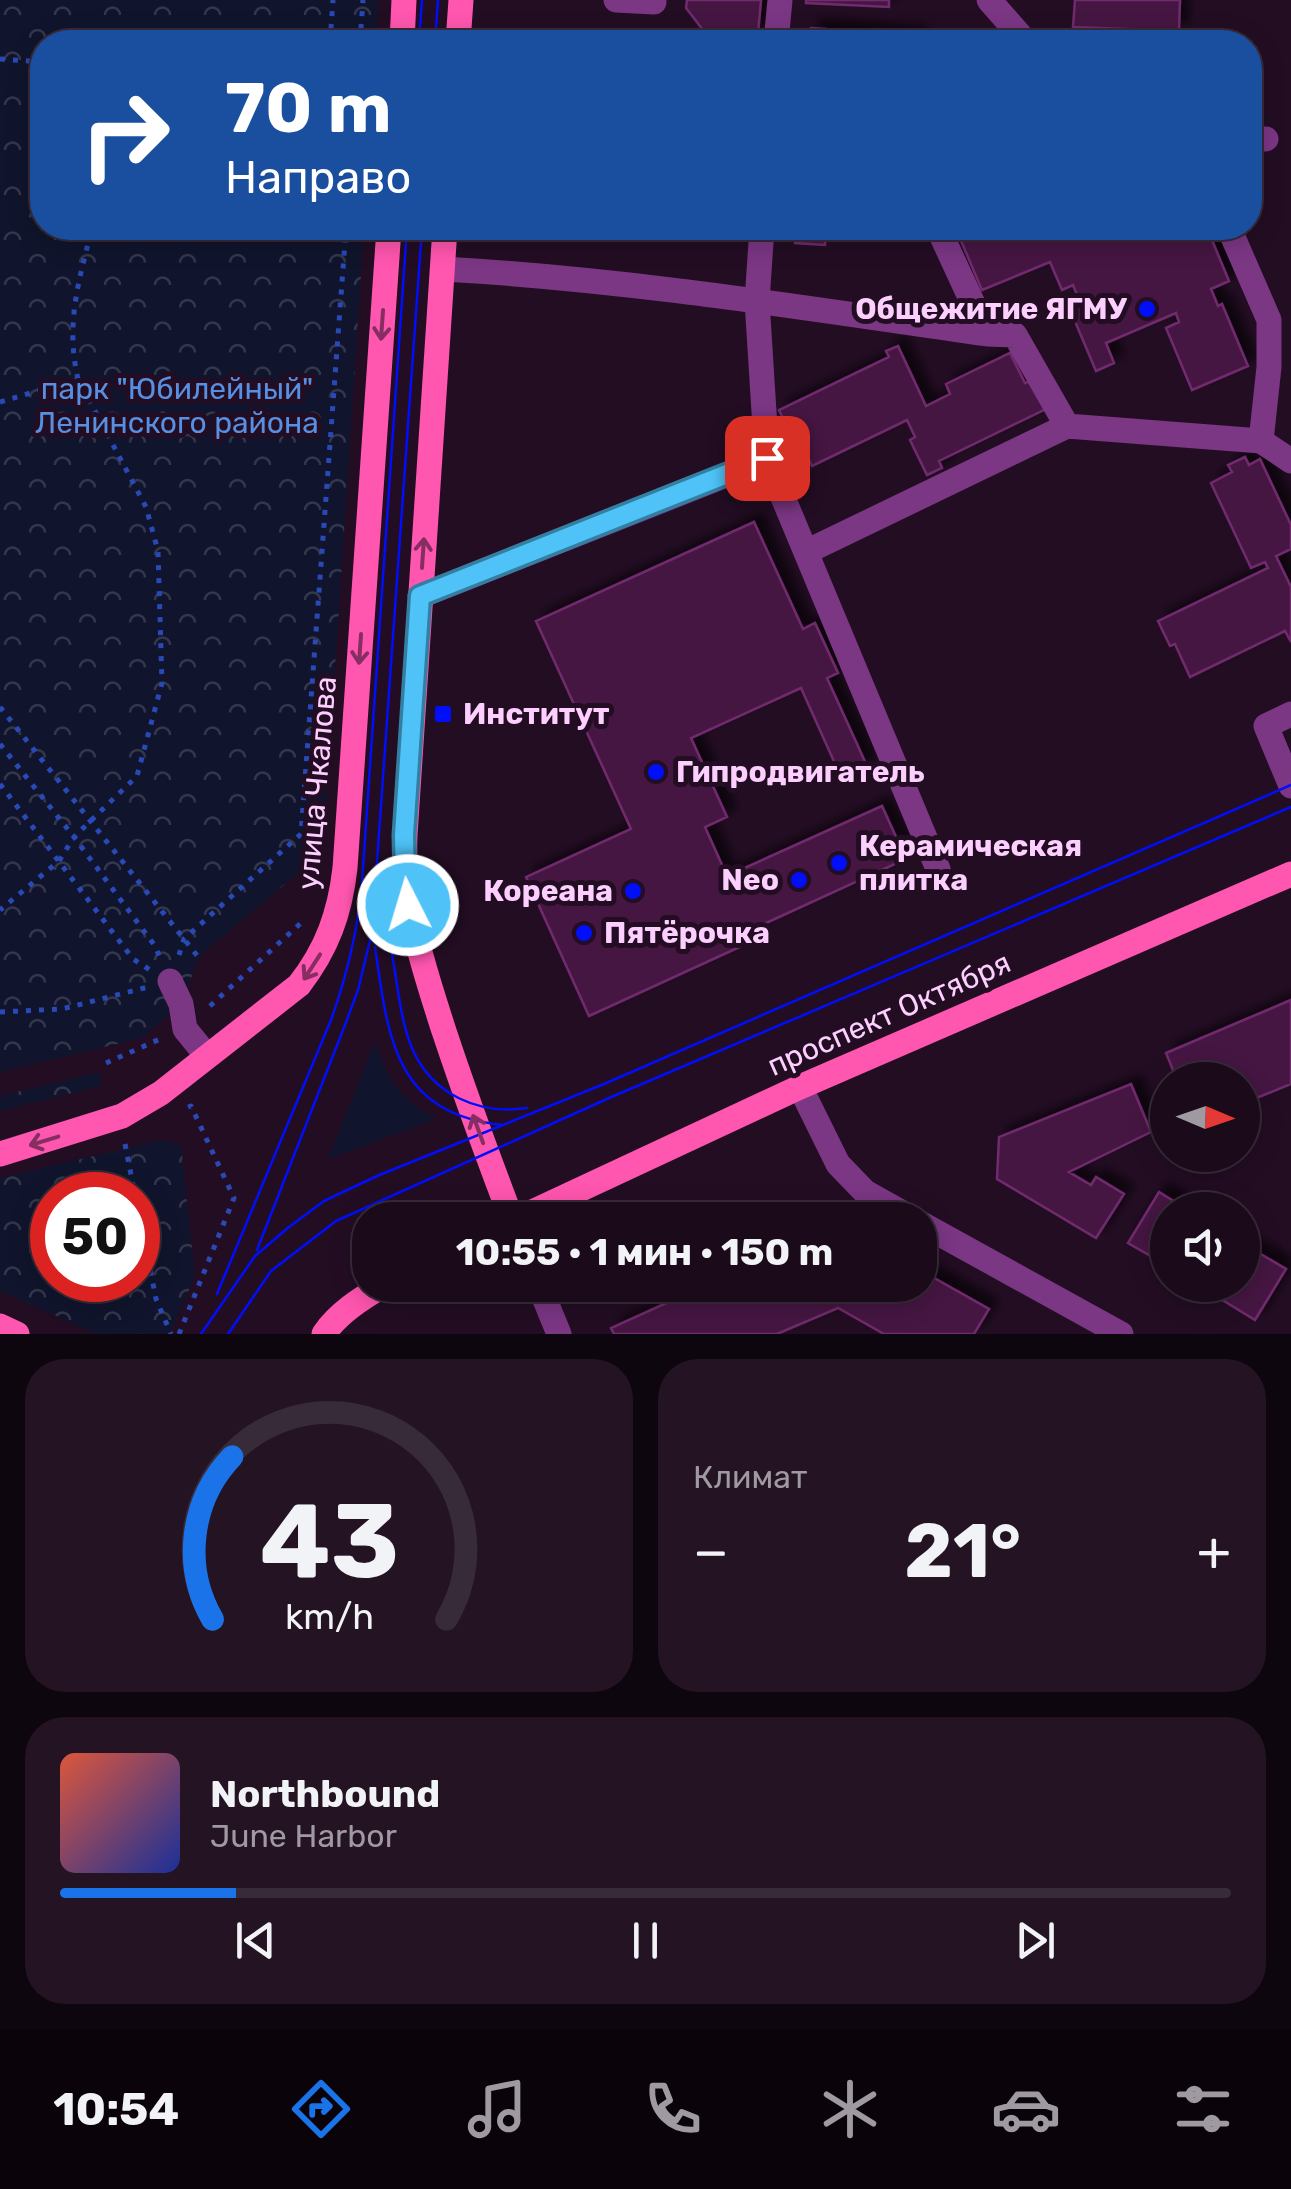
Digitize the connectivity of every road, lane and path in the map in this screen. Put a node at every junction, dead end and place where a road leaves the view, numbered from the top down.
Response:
1 (333, 0) edge
2 (363, 0) edge
3 (404, 0) edge
4 (461, 0) edge
5 (616, 0) edge
6 (780, 0) edge
7 (989, 0) edge
8 (654, 2) edge
9 (331, 30) edge
10 (361, 30) edge
11 (403, 30) edge
12 (459, 30) edge
13 (777, 30) edge
14 (1015, 30) edge
15 (0, 59) edge
16 (30, 61) edge
17 (89, 240) edge
18 (345, 240) edge
19 (388, 240) edge
20 (445, 240) edge
21 (761, 240) edge
22 (943, 240) edge
23 (1234, 240) edge
24 (442, 269) junction
25 (757, 300) junction
26 (986, 334) junction
27 (78, 378) junction
28 (0, 402) edge
29 (1068, 426) junction
30 (1261, 441) junction
31 (767, 458) junction
32 (1291, 461) edge
33 (806, 552) junction
34 (420, 596) junction
35 (0, 707) edge
36 (1291, 714) edge
37 (0, 744) edge
38 (0, 784) edge
39 (1291, 786) edge
40 (91, 822) junction
41 (74, 837) junction
42 (59, 861) junction
43 (938, 869) dead end
44 (1291, 874) edge
45 (309, 908) dead end
46 (0, 910) edge
47 (184, 940) junction
48 (199, 958) dead end
49 (170, 982) junction
50 (0, 1012) edge
51 (184, 1028) junction
52 (207, 1056) junction
53 (106, 1063) dead end
54 (800, 1087) junction
55 (174, 1114) dead end
56 (124, 1140) dead end
57 (0, 1154) edge
58 (130, 1172) edge
59 (507, 1202) edge
60 (553, 1202) edge
61 (883, 1202) edge
62 (937, 1232) edge
63 (158, 1302) edge
64 (358, 1302) edge
65 (546, 1302) edge
66 (0, 1326) edge
67 (17, 1334) edge
68 (175, 1334) edge
69 (324, 1334) edge
70 (559, 1334) edge
71 (1122, 1334) edge

1 - 9 path
2 - 10 path
3 - 11 main road
4 - 12 main road
5 - 8 street
6 - 13 street
7 - 14 street
15 - 16 path
17 - 27 path
18 - 47 path
19 -> 52 main road, улица Чкалова
20 - 24 main road
21 - 25 street
22 - 26 street
23 - 30 street
24 - 25 street
34 -> 24 main road
25 - 26 street
25 - 31 street
26 - 29 street
27 - 28 path
27 - 40 path
29 - 30 street
29 - 33 street
30 - 32 street
31 - 33 street
31 - 34 street
33 - 43 street
59 -> 34 main road
35 - 40 path
36 - 39 street
37 - 41 path
38 - 42 path
40 - 41 path
40 - 47 path
41 - 42 path
41 - 49 path
42 - 46 path
42 - 49 path
44 - 54 main road, проспект Октября
45 - 51 path
47 - 48 path
47 - 49 path
49 - 50 path
49 - 51 street
51 - 52 street
51 - 53 path
52 -> 57 main road, улица Чкалова
54 - 60 main road, проспект Октября
54 - 61 street
55 - 68 path
56 - 58 path
62 - 71 street
63 - 68 path
64 - 69 main road
65 - 70 street
66 - 67 main road

